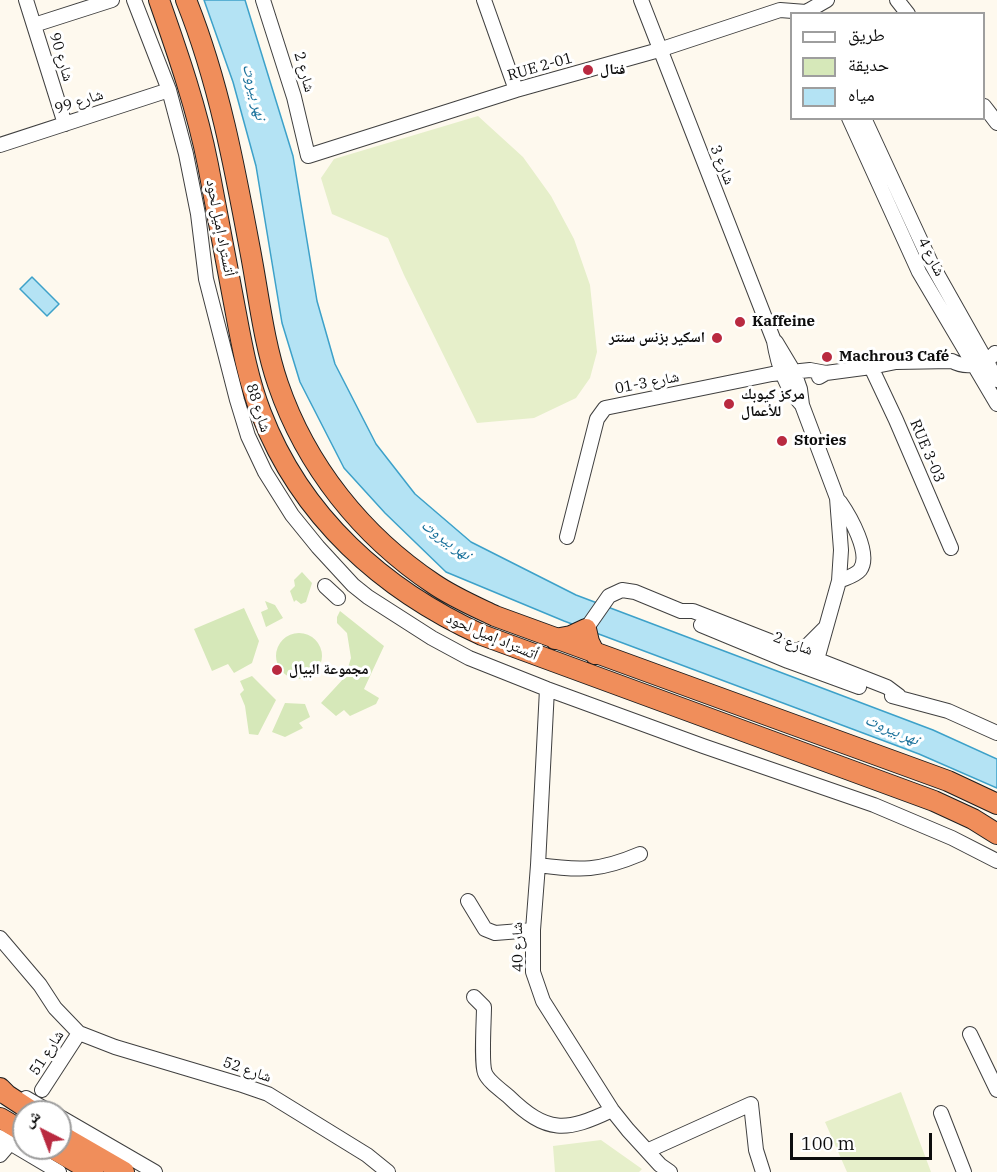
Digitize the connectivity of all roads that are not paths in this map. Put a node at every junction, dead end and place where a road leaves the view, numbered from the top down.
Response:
1 (26, 0) edge
2 (112, 0) edge
3 (134, 0) edge
4 (159, 0) edge
5 (186, 0) edge
6 (263, 0) edge
7 (484, 0) edge
8 (641, 0) edge
9 (897, 0) edge
10 (782, 5) edge
11 (822, 6) edge
12 (804, 8) edge
13 (906, 12) edge
14 (34, 25) junction
15 (659, 50) junction
16 (169, 90) junction
17 (516, 90) junction
18 (985, 107) edge
19 (850, 120) edge
20 (865, 120) edge
21 (997, 123) edge
22 (64, 124) junction
23 (0, 145) edge
24 (308, 156) joint
25 (890, 194) junction
26 (972, 350) junction
27 (988, 358) edge
28 (952, 361) junction
29 (871, 367) junction
30 (790, 376) junction
31 (997, 380) edge
32 (997, 404) edge
33 (837, 498) junction
34 (567, 537) dead end
35 (860, 541) junction
36 (841, 542) junction
37 (951, 548) dead end
38 (839, 581) junction
39 (325, 586) dead end
40 (338, 598) dead end
41 (681, 610) junction
42 (825, 628) junction
43 (586, 629) junction
44 (555, 639) junction
45 (793, 652) junction
46 (595, 654) junction
47 (815, 665) junction
48 (850, 674) junction
49 (547, 689) junction
50 (899, 696) junction
51 (997, 733) edge
52 (997, 804) edge
53 (997, 834) edge
54 (640, 854) dead end
55 (997, 861) edge
56 (538, 865) junction
57 (468, 901) dead end
58 (533, 930) junction
59 (0, 938) edge
60 (474, 996) dead end
61 (79, 1034) junction
62 (970, 1034) dead end
63 (0, 1083) edge
64 (0, 1088) edge
65 (42, 1090) dead end
66 (997, 1090) edge
67 (15, 1100) edge
68 (29, 1100) edge
69 (612, 1110) junction
70 (941, 1113) dead end
71 (72, 1125) edge
72 (72, 1140) edge
73 (1, 1142) edge
74 (649, 1150) junction
75 (72, 1160) edge
76 (662, 1170) edge
77 (58, 1172) edge
78 (93, 1172) edge
79 (124, 1172) edge
80 (155, 1172) edge
81 (388, 1172) edge
82 (763, 1172) edge
83 (964, 1172) edge

1 - 14 street, شارع 90
2 - 14 street
3 - 16 street, شارع 88
4 - 53 highway, أتستراد إميل لحود
5 - 44 highway, أتستراد إميل لحود
6 - 24 street, شارع 2
7 - 17 street
8 - 15 street, شارع 3
9 - 13 street
10 - 12 street
10 - 15 street, RUE 2-01
11 - 12 street
14 - 22 street, شارع 90
15 - 17 street, RUE 2-01
15 - 30 street, شارع 3
16 - 22 street, شارع 99
16 - 49 street, شارع 88
17 - 24 street, RUE 2-01
18 - 21 street
19 - 25 street, شارع 4
20 - 25 street, شارع 4
22 - 23 street, شارع 99
25 - 26 street, شارع 4
26 - 27 street
26 - 27 street, شارع 4
26 - 28 street
27 - 28 street
27 - 31 street, شارع 4
27 - 32 street, شارع 4
28 - 29 street
29 - 30 street
29 - 37 street, RUE 3-03
30 - 33 street
30 - 34 street, شارع 3-01
33 - 35 street
33 - 36 street
35 - 36 street
35 - 38 street
36 - 38 street
38 - 42 street
39 - 40 street
41 - 43 street, شارع 2
41 - 45 street, شارع 2
41 - 47 street, شارع 2
42 - 45 street
42 - 47 street
42 - 48 street
43 - 44 highway
43 - 46 highway
44 - 46 highway, أتستراد إميل لحود
45 - 47 street, شارع 2
46 - 52 highway, أتستراد إميل لحود
47 - 48 street, شارع 2
47 - 50 street, شارع 2
48 - 50 street, شارع 2
49 - 55 street, شارع 88
49 - 56 street, شارع 40
50 - 51 street, شارع 2
54 - 56 street
56 - 58 street, شارع 40
57 - 58 street
58 - 69 street, شارع 40
59 - 61 street
60 - 69 street
61 - 65 street, شارع 51
61 - 81 street, شارع 52
62 - 66 street
63 - 68 street
64 - 67 highway
69 - 74 street, شارع 40
70 - 83 street
71 - 80 street
72 - 79 highway
73 - 77 street
74 - 76 street, شارع 40
74 - 82 street
75 - 78 highway

